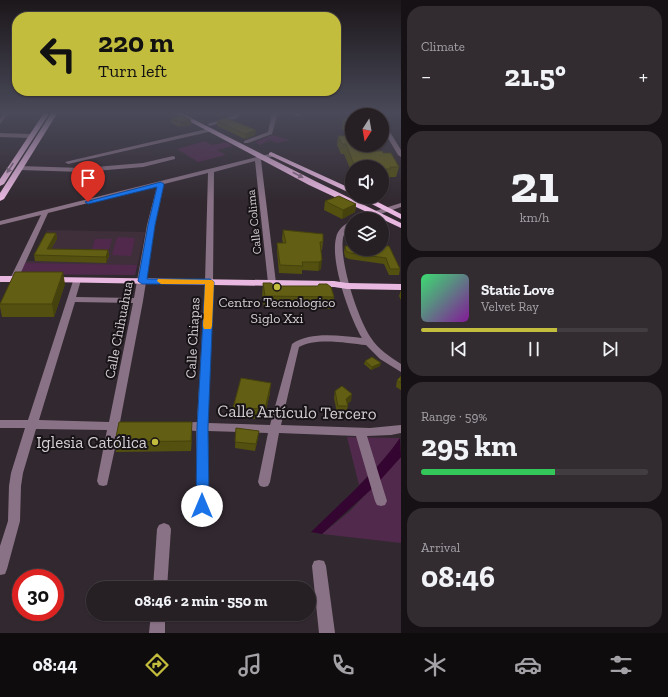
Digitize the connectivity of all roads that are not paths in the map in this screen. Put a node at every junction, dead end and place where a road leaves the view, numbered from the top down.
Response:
1 (27, 142) edge
2 (37, 142) edge
3 (151, 142) edge
4 (234, 142) edge
5 (246, 142) edge
6 (393, 142) edge
7 (273, 155) junction
8 (401, 155) edge
9 (173, 158) dead end
10 (261, 158) junction
11 (68, 162) dead end
12 (20, 168) junction
13 (211, 171) junction
14 (312, 183) junction
15 (0, 184) edge
16 (161, 184) junction
17 (345, 189) edge
18 (2, 192) edge
19 (345, 192) edge
20 (345, 196) edge
21 (0, 199) edge
22 (360, 204) edge
23 (375, 204) edge
24 (401, 205) edge
25 (386, 210) junction
26 (372, 212) edge
27 (378, 212) edge
28 (45, 213) junction
29 (401, 217) edge
30 (389, 220) edge
31 (0, 224) edge
32 (401, 226) edge
33 (345, 229) edge
34 (0, 279) edge
35 (29, 279) edge
36 (45, 280) edge
37 (77, 280) junction
38 (142, 281) junction
39 (210, 282) junction
40 (401, 282) edge
41 (12, 283) junction
42 (272, 283) junction
43 (346, 284) junction
44 (401, 287) edge
45 (71, 299) junction
46 (139, 301) junction
47 (369, 342) junction
48 (401, 369) edge
49 (0, 424) edge
50 (32, 425) junction
51 (114, 426) junction
52 (144, 426) edge
53 (173, 426) edge
54 (202, 427) junction
55 (274, 429) junction
56 (401, 429) edge
57 (360, 431) junction
58 (104, 481) dead end
59 (264, 482) dead end
60 (381, 501) dead end
61 (202, 506) dead end
62 (164, 529) dead end
63 (319, 566) dead end
64 (0, 569) edge
65 (160, 581) edge
66 (158, 621) edge
67 (157, 633) edge
68 (328, 633) edge

1 -> 15 main road
2 - 12 main road
3 - 11 street
4 - 10 main road
5 - 7 main road
6 - 8 street
7 - 10 street
7 - 17 main road
9 - 12 street
10 - 13 street
10 -> 14 main road
10 - 42 street, Calle Colima
12 - 18 main road
13 - 16 street
13 - 39 street, Calle Chiapas
14 - 19 main road
14 - 20 main road
16 - 28 street
16 - 38 street, Calle Chihuahua
18 - 21 main road
22 - 26 main road
23 - 25 main road
24 - 25 street
25 - 27 street
25 - 29 main road
28 - 31 street
28 - 41 street
30 - 32 main road
33 - 43 street
34 - 41 main road
35 - 41 main road
36 - 37 main road
37 - 38 main road
37 - 45 street
38 - 39 main road
38 - 46 street, Calle Chihuahua
39 - 42 main road
39 - 54 street, Calle Chiapas
40 - 43 main road
42 - 43 main road
43 - 44 main road
43 - 47 street
45 - 46 street
45 - 50 street
46 - 51 street, Calle Chihuahua
47 - 48 street
47 - 55 street
49 - 50 street
50 - 51 street
50 - 64 street
51 - 52 street
51 - 58 street, Calle Chihuahua
53 - 54 street, Calle Artículo Tercero
54 - 55 street, Calle Artículo Tercero
54 - 61 street, Calle Chiapas
55 - 57 street, Calle Artículo Tercero
55 - 59 street
56 - 57 street, Calle Artículo Tercero
57 - 60 street
62 - 65 street
63 - 68 street
66 - 67 street

